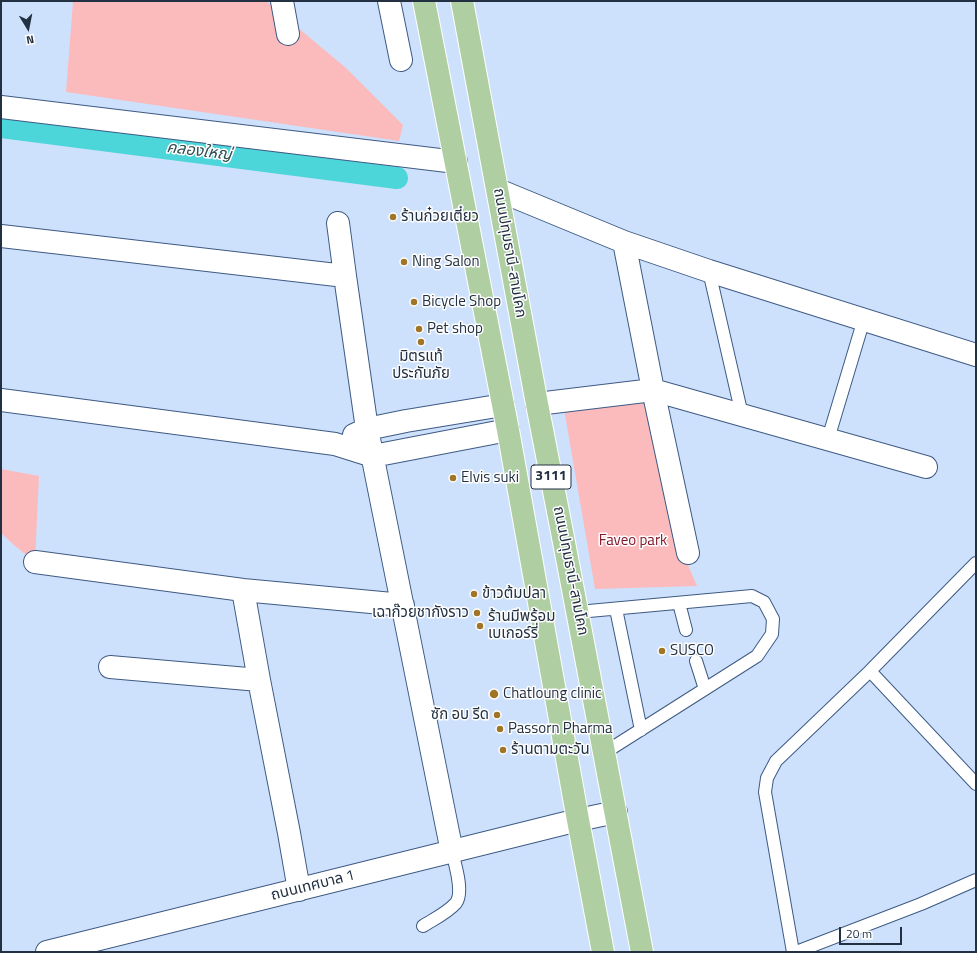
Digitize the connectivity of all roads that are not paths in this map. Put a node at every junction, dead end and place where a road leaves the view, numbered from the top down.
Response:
1 (282, 1) edge
2 (389, 1) edge
3 (424, 1) edge
4 (462, 1) edge
5 (288, 34) dead end
6 (400, 60) dead end
7 (1, 107) edge
8 (456, 162) junction
9 (498, 190) junction
10 (338, 222) dead end
11 (1, 236) edge
12 (624, 242) junction
13 (709, 271) junction
14 (345, 276) junction
15 (864, 320) junction
16 (976, 355) edge
17 (653, 390) junction
18 (1, 400) edge
19 (537, 404) junction
20 (503, 405) junction
21 (742, 415) junction
22 (367, 429) junction
23 (508, 430) junction
24 (828, 439) junction
25 (335, 444) junction
26 (373, 456) junction
27 (926, 467) dead end
28 (688, 553) dead end
29 (35, 562) dead end
30 (976, 563) edge
31 (243, 590) junction
32 (679, 603) junction
33 (403, 605) junction
34 (616, 609) junction
35 (578, 612) junction
36 (686, 630) dead end
37 (696, 661) dead end
38 (110, 667) dead end
39 (870, 671) junction
40 (259, 680) junction
41 (705, 690) junction
42 (641, 730) junction
43 (604, 753) junction
44 (976, 784) edge
45 (616, 812) junction
46 (578, 820) junction
47 (452, 852) junction
48 (976, 880) edge
49 (299, 890) junction
50 (423, 926) dead end
51 (47, 952) edge
52 (603, 952) edge
53 (642, 952) edge
54 (793, 952) edge
55 (796, 952) edge

1 - 5 street
2 - 6 street
3 - 8 main road, 3111
4 - 9 main road, ถนนปทุมธานี-สามโคก / 3111
7 - 8 street
8 - 20 main road, 3111
9 - 12 street
9 - 19 main road, ถนนปทุมธานี-สามโคก / 3111
10 - 14 street
11 - 14 street
12 - 13 street
12 - 17 street
13 - 15 street
13 - 21 lane
14 - 22 street
15 - 16 street
15 - 24 lane
17 - 19 street
17 - 21 street
17 - 28 street
18 - 25 street
19 - 35 main road, ถนนปทุมธานี-สามโคก / 3111
20 - 22 street
20 - 23 main road, 3111
21 - 24 street
22 - 25 street
22 - 26 street
23 - 26 street
23 - 46 main road, 3111
24 - 27 street
25 - 26 street
26 - 33 street
29 - 31 street
30 - 39 lane
31 - 33 street
31 - 40 street
32 - 34 lane
32 - 36 lane
32 - 41 lane
33 - 47 street
34 - 35 lane
34 - 42 lane
35 - 43 main road, ถนนปทุมธานี-สามโคก / 3111
37 - 41 lane
38 - 40 street
39 - 44 lane
39 - 54 lane
40 - 49 street
41 - 42 lane
42 - 43 lane
43 - 45 main road, ถนนปทุมธานี-สามโคก / 3111
45 - 46 street, ถนนเทศบาล 1
45 - 53 main road, ถนนปทุมธานี-สามโคก / 3111
46 - 47 street, ถนนเทศบาล 1
46 - 52 main road, 3111
47 - 49 street, ถนนเทศบาล 1
47 - 50 lane
48 - 55 lane
49 - 51 street, ถนนเทศบาล 1

